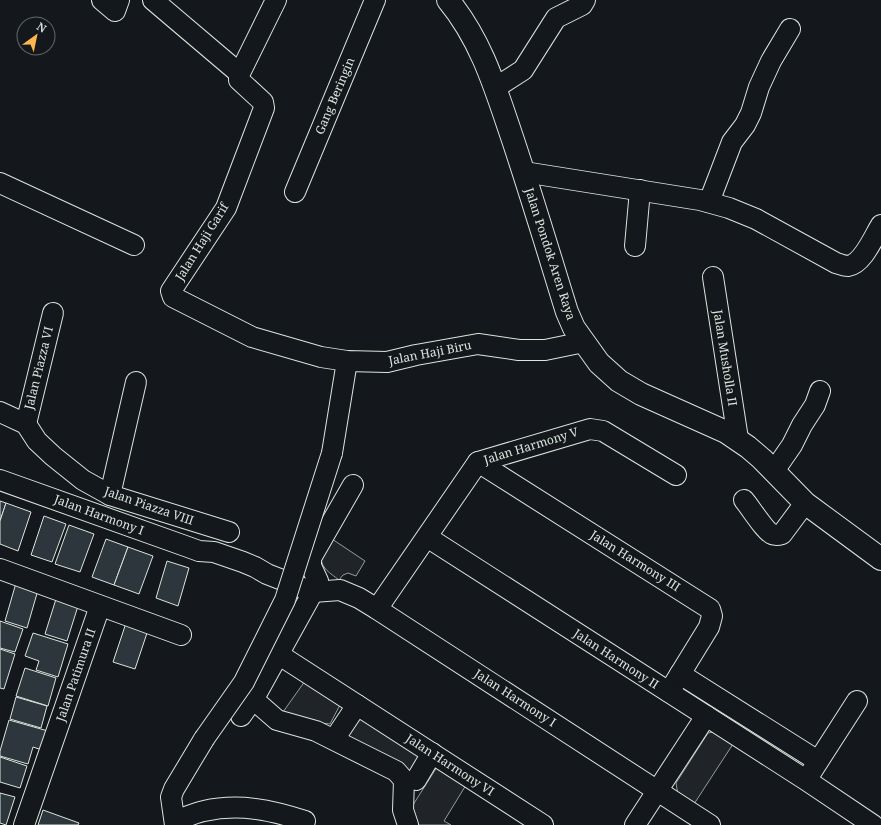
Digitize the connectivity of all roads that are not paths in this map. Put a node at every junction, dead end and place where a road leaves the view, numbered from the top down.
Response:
1 (102, 0) edge
2 (119, 0) edge
3 (153, 0) edge
4 (276, 0) edge
5 (375, 0) edge
6 (448, 0) edge
7 (586, 0) edge
8 (790, 29) dead end
9 (239, 73) junction
10 (496, 88) junction
11 (524, 172) junction
12 (0, 183) edge
13 (640, 190) junction
14 (295, 192) dead end
15 (708, 202) junction
16 (881, 225) edge
17 (134, 245) dead end
18 (635, 246) dead end
19 (713, 277) dead end
20 (53, 313) dead end
21 (584, 342) junction
22 (347, 361) junction
23 (136, 382) dead end
24 (820, 391) dead end
25 (0, 412) edge
26 (26, 424) junction
27 (738, 439) junction
28 (478, 462) junction
29 (774, 471) junction
30 (676, 476) dead end
31 (0, 480) edge
32 (353, 485) dead end
33 (110, 495) junction
34 (744, 500) dead end
35 (805, 502) junction
36 (229, 532) dead end
37 (427, 537) junction
38 (881, 558) edge
39 (0, 569) edge
40 (313, 592) junction
41 (100, 606) junction
42 (377, 609) junction
43 (181, 635) dead end
44 (278, 654) junction
45 (680, 674) junction
46 (669, 692) junction
47 (252, 699) junction
48 (857, 701) dead end
49 (357, 705) junction
50 (241, 716) dead end
51 (706, 716) junction
52 (339, 732) dead end
53 (432, 753) junction
54 (818, 761) junction
55 (416, 780) dead end
56 (806, 780) junction
57 (658, 790) junction
58 (305, 821) dead end
59 (175, 823) edge
60 (24, 825) edge
61 (408, 825) edge
62 (543, 825) edge
63 (635, 825) edge
64 (710, 825) edge
65 (873, 825) edge

1 - 2 street
3 - 9 street
4 - 9 street
5 - 14 street, Gang Beringin
6 - 10 main road, Jalan Pondok Aren Raya
7 - 10 street
8 - 15 street
9 - 22 street, Jalan Haji Garif
10 - 11 main road, Jalan Pondok Aren Raya
11 - 13 street
11 - 21 main road, Jalan Pondok Aren Raya
12 - 17 street
13 - 15 street
13 - 18 street
15 - 16 street
19 - 27 street, Jalan Musholla II
20 - 26 street, Jalan Piazza VI
21 - 22 street, Jalan Haji Biru
21 - 27 main road, Jalan Pondok Aren Raya
22 - 59 street, bridge
23 - 33 street
24 - 29 street
25 - 26 street
26 - 33 street, Jalan Piazza VIII
27 - 29 main road, Jalan Pondok Aren Raya
28 - 30 street, Jalan Harmony V
28 - 37 street, Jalan Harmony V
28 - 45 street, Jalan Harmony III
29 - 35 main road, Jalan Pondok Aren Raya
31 - 40 street, Jalan Harmony I
32 - 40 street
33 - 36 street, Jalan Piazza VIII
34 - 35 street
35 - 38 main road, Jalan Pondok Aren Raya
37 - 42 street, Jalan Harmony V
37 - 46 street, Jalan Harmony II
39 - 41 street
40 - 42 street, Jalan Harmony I
40 - 44 street
41 - 43 street
41 - 60 street, Jalan Patimura II
42 - 57 street, Jalan Harmony I
44 - 47 street
44 - 49 street, Jalan Harmony VI
45 - 46 street, Jalan Harmony III
45 - 54 street
46 - 51 street, Jalan Harmony II
47 - 50 street
47 - 61 street
48 - 54 street
49 - 52 street
49 - 53 street, Jalan Harmony VI
51 - 56 street, Jalan Harmony II
51 - 57 street
53 - 55 street
53 - 62 street, Jalan Harmony VI
54 - 56 street
56 - 65 street, Jalan Harmony II
57 - 63 street
57 - 64 street, Jalan Harmony I
58 - 59 street

